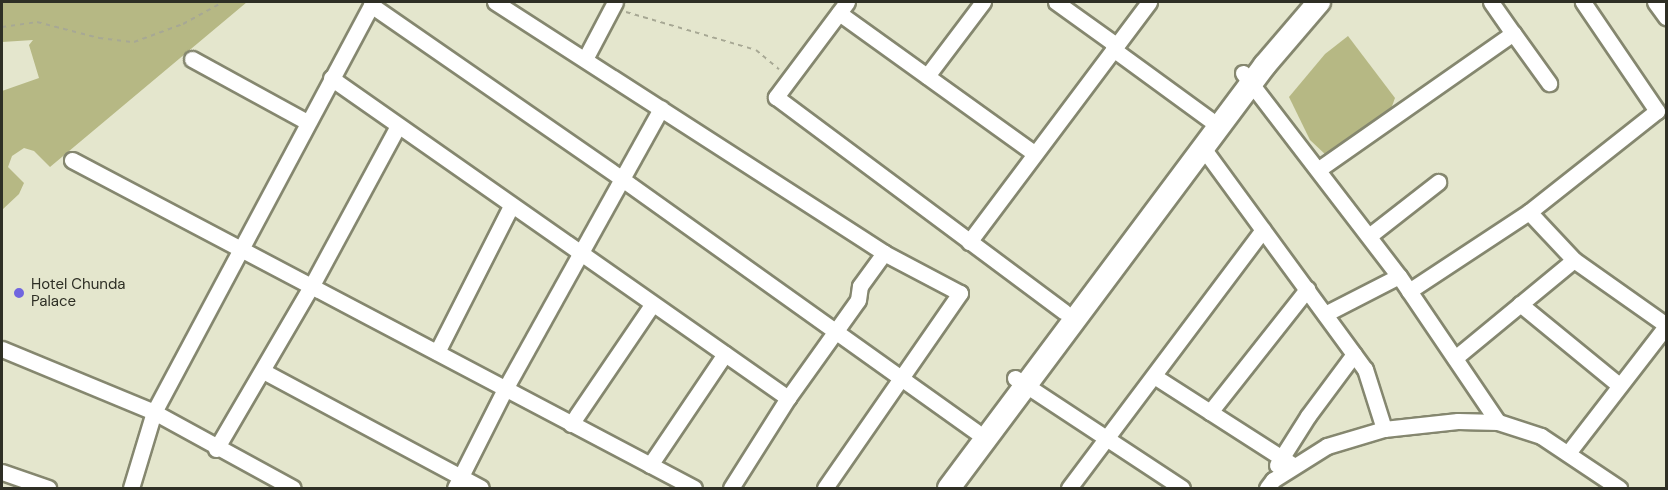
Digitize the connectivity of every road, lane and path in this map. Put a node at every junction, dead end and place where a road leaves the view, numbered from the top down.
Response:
1 (223, 2) edge
2 (495, 2) edge
3 (983, 2) edge
4 (1056, 2) edge
5 (1149, 2) edge
6 (1303, 2) edge
7 (1319, 2) edge
8 (1491, 2) edge
9 (1584, 2) edge
10 (1656, 2) edge
11 (372, 3) edge
12 (613, 5) edge
13 (843, 7) edge
14 (1666, 17) edge
15 (2, 27) edge
16 (1513, 33) junction
17 (1115, 47) junction
18 (192, 59) dead end
19 (585, 59) junction
20 (927, 76) junction
21 (791, 77) junction
22 (331, 78) junction
23 (1248, 78) junction
24 (1549, 83) dead end
25 (661, 109) junction
26 (1209, 119) junction
27 (307, 122) junction
28 (398, 126) junction
29 (1203, 148) junction
30 (1035, 154) junction
31 (72, 160) dead end
32 (1319, 169) junction
33 (622, 179) junction
34 (1438, 182) dead end
35 (511, 206) junction
36 (1529, 212) junction
37 (1263, 230) junction
38 (1369, 236) junction
39 (969, 242) junction
40 (240, 246) junction
41 (884, 253) junction
42 (581, 256) junction
43 (1574, 260) junction
44 (1399, 276) junction
45 (312, 285) junction
46 (1307, 289) junction
47 (1409, 291) junction
48 (1520, 304) junction
49 (652, 305) junction
50 (1064, 312) junction
51 (1325, 314) junction
52 (1666, 326) edge
53 (836, 331) junction
54 (2, 349) edge
55 (437, 352) junction
56 (725, 354) junction
57 (1354, 354) junction
58 (1455, 358) junction
59 (263, 370) junction
60 (1154, 376) junction
61 (900, 377) junction
62 (1020, 381) junction
63 (1619, 385) junction
64 (505, 389) junction
65 (788, 398) junction
66 (154, 412) junction
67 (1210, 412) junction
68 (1498, 423) junction
69 (571, 424) junction
70 (1384, 429) junction
71 (975, 431) junction
72 (1108, 437) junction
73 (216, 449) junction
74 (1568, 453) junction
75 (1280, 457) junction
76 (650, 465) junction
77 (1294, 466) junction
78 (2, 472) edge
79 (458, 483) edge
80 (1270, 484) edge
81 (48, 489) edge
82 (131, 489) edge
83 (293, 489) edge
84 (481, 489) edge
85 (694, 489) edge
86 (731, 489) edge
87 (825, 489) edge
88 (933, 489) edge
89 (949, 489) edge
90 (1070, 489) edge
91 (1182, 489) edge
92 (1619, 489) edge

1 - 15 path
2 - 19 street
3 - 20 street
4 - 17 street
5 - 17 street
6 - 23 highway
7 - 23 highway
8 - 16 street
9 - 36 street
10 - 14 street
11 - 22 street
11 - 33 street
12 - 19 street
12 - 21 path
13 - 20 street
13 - 21 street
16 - 24 street
16 - 32 street
17 - 26 street
17 - 30 street
18 - 27 street
19 - 25 street
20 - 30 street
21 - 39 street
22 - 27 street
22 - 28 street
23 - 26 highway
23 - 29 highway
23 - 32 street
25 - 33 street
25 - 41 street
26 - 50 highway
27 - 40 street
28 - 35 street
28 - 45 street
29 - 37 street
29 - 62 highway
30 - 39 street
31 - 40 street
32 - 38 street
33 - 42 street
33 - 53 street
34 - 38 street
35 - 42 street
35 - 55 street
36 - 43 street
36 - 47 street
37 - 46 street
37 - 60 street
38 - 44 street
39 - 50 street
40 - 45 street
40 - 66 street
41 - 53 street
41 - 61 street
42 - 49 street
42 - 64 street
43 - 48 street
43 - 52 street
44 - 47 street
44 - 51 street
45 - 55 street
45 - 59 street
46 - 51 street
46 - 67 street
47 - 58 street
48 - 58 street
48 - 63 street
49 - 56 street
49 - 69 street
50 - 62 highway
51 - 57 street
52 - 63 street
53 - 61 street
53 - 65 street
54 - 66 street
55 - 64 street
56 - 65 street
56 - 76 street
57 - 70 street
57 - 75 street
58 - 68 street
59 - 73 street
59 - 79 street
60 - 67 street
60 - 72 street
61 - 71 street
61 - 87 street
62 - 71 highway
62 - 72 street
62 - 89 highway
63 - 74 street
64 - 69 street
64 - 79 street
65 - 86 street
66 - 73 street
66 - 82 street
67 - 75 street
68 - 70 street
68 - 74 street
69 - 76 street
70 - 77 street
71 - 88 highway
72 - 90 street
72 - 91 street
73 - 83 street
74 - 92 street
75 - 77 street
75 - 80 street
76 - 85 street
77 - 80 street
78 - 81 street
79 - 84 street

